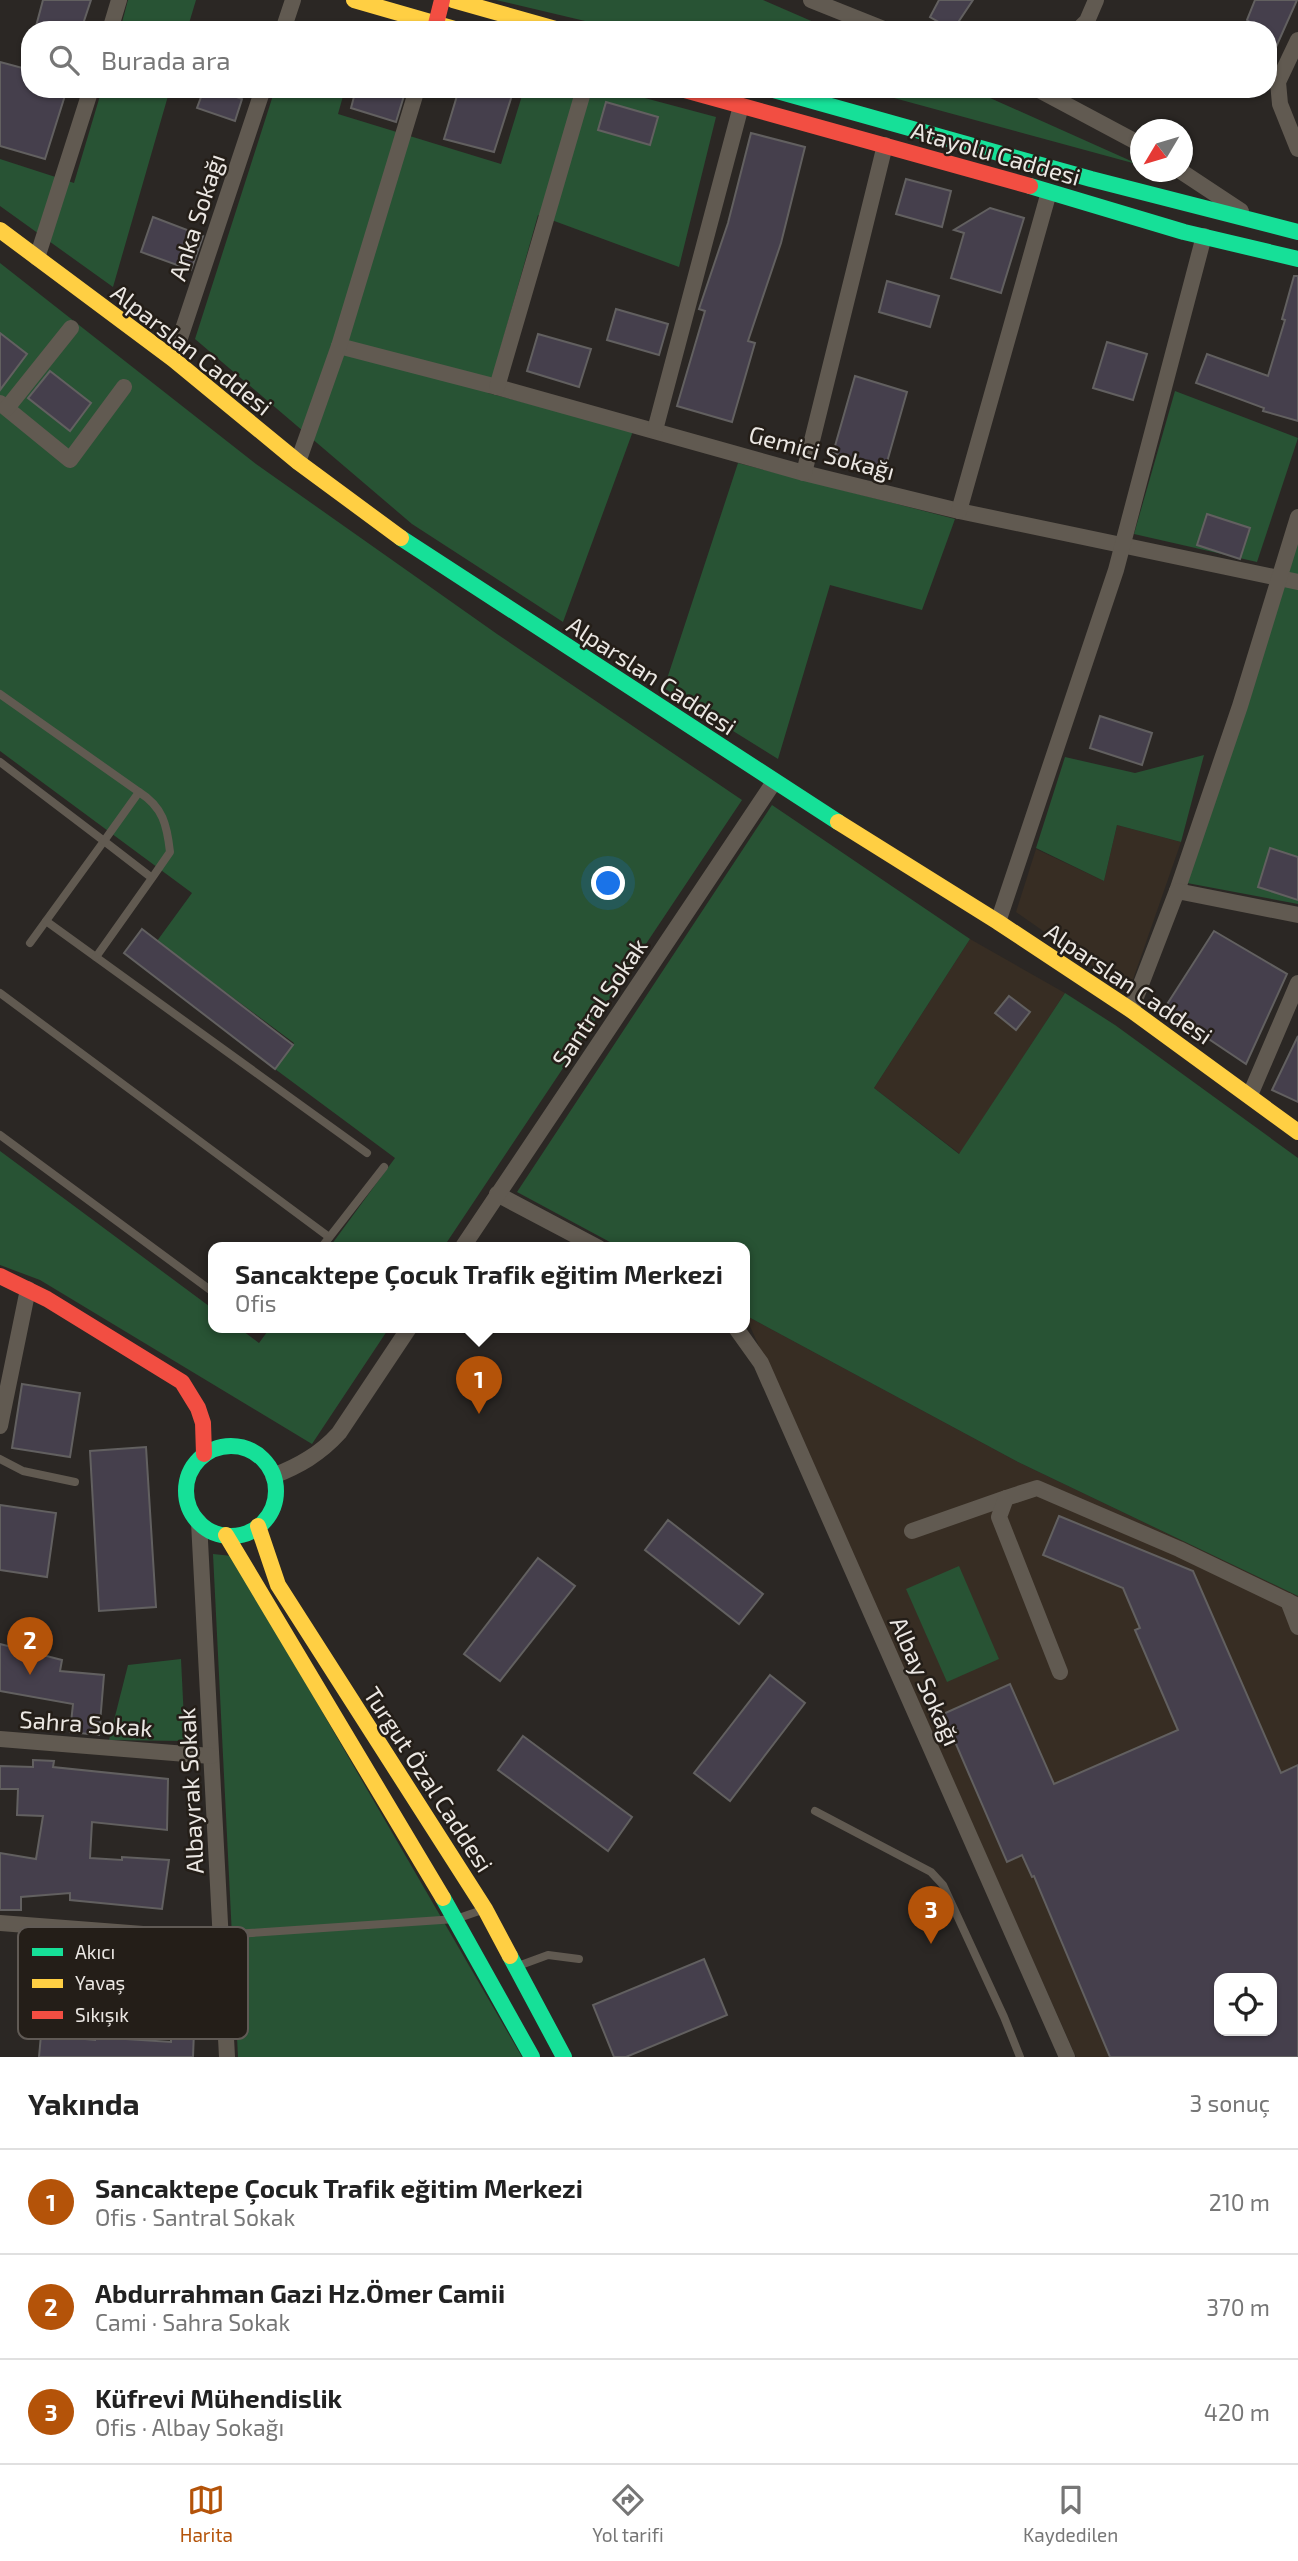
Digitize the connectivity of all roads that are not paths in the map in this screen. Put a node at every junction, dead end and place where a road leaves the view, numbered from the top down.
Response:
1 (119, 0) edge
2 (293, 0) edge
3 (354, 0) edge
4 (442, 0) edge
5 (453, 0) edge
6 (811, 0) edge
7 (1096, 0) edge
8 (113, 21) edge
9 (286, 21) edge
10 (417, 21) edge
11 (437, 21) edge
12 (527, 21) edge
13 (864, 21) edge
14 (1087, 21) edge
15 (1298, 40) edge
16 (88, 98) edge
17 (260, 98) edge
18 (414, 98) edge
19 (581, 98) edge
20 (713, 98) edge
21 (802, 98) edge
22 (1054, 98) edge
23 (741, 106) junction
24 (1130, 139) edge
25 (885, 145) junction
26 (1298, 149) edge
27 (1193, 179) edge
28 (1049, 192) junction
29 (1255, 220) junction
30 (0, 230) edge
31 (1298, 232) edge
32 (1204, 236) junction
33 (37, 258) junction
34 (1298, 259) edge
35 (71, 328) dead end
36 (340, 346) junction
37 (173, 359) junction
38 (124, 387) dead end
39 (497, 387) junction
40 (3, 406) edge
41 (655, 430) junction
42 (298, 463) junction
43 (804, 473) junction
44 (959, 511) junction
45 (1298, 517) edge
46 (1122, 544) junction
47 (1280, 578) junction
48 (1298, 582) edge
49 (0, 694) edge
50 (0, 762) edge
51 (774, 782) junction
52 (139, 792) junction
53 (104, 841) junction
54 (152, 878) junction
55 (1177, 891) junction
56 (1298, 915) edge
57 (46, 921) junction
58 (998, 922) junction
59 (30, 943) dead end
60 (96, 957) junction
61 (1298, 983) edge
62 (0, 993) edge
63 (1131, 1010) junction
64 (1250, 1095) junction
65 (1298, 1132) edge
66 (0, 1135) edge
67 (366, 1153) dead end
68 (384, 1167) dead end
69 (497, 1194) junction
70 (329, 1237) junction
71 (325, 1242) edge
72 (466, 1242) edge
73 (588, 1242) edge
74 (0, 1276) edge
75 (208, 1288) edge
76 (28, 1289) junction
77 (406, 1333) edge
78 (740, 1333) edge
79 (6, 1364) edge
80 (0, 1426) edge
81 (204, 1454) junction
82 (0, 1459) edge
83 (273, 1476) junction
84 (75, 1482) dead end
85 (1006, 1498) junction
86 (199, 1522) junction
87 (258, 1526) junction
88 (912, 1531) dead end
89 (226, 1535) junction
90 (1293, 1603) edge
91 (1298, 1627) edge
92 (1060, 1672) dead end
93 (0, 1739) edge
94 (211, 1756) junction
95 (815, 1811) dead end
96 (485, 1909) junction
97 (456, 1919) junction
98 (0, 1923) edge
99 (59, 1927) edge
100 (219, 1927) edge
101 (248, 1936) edge
102 (579, 1959) dead end
103 (516, 1967) junction
104 (226, 2039) edge
105 (227, 2057) edge
106 (532, 2057) edge
107 (564, 2057) edge
108 (1020, 2057) edge
109 (1067, 2057) edge

1 - 8 street
2 - 9 street
3 - 10 street
4 - 11 street
5 - 12 street
6 - 13 street
7 - 14 street
15 - 26 street
16 - 33 street
17 - 37 street, Anka Sokağı
18 - 36 street
19 - 39 street
20 - 23 street, Atayolu Caddesi
21 - 29 street, Atayolu Caddesi
22 - 24 street
23 - 25 street, Atayolu Caddesi
23 - 41 street
25 - 28 street, Atayolu Caddesi
25 - 43 street
27 - 29 street
28 - 32 street, Atayolu Caddesi
28 - 44 street
29 - 31 street, Atayolu Caddesi
30 - 33 street, Alparslan Caddesi
32 - 34 street, Atayolu Caddesi
32 - 46 street
33 - 37 street, Alparslan Caddesi
35 - 40 street
36 - 39 street, Gemici Sokağı
36 - 42 street
37 - 42 street, Alparslan Caddesi
38 - 40 street
39 - 41 street, Gemici Sokağı
41 - 43 street, Gemici Sokağı
42 - 51 street, Alparslan Caddesi
43 - 44 street, Gemici Sokağı
44 - 46 street, Gemici Sokağı
45 - 47 street
46 - 47 street, Gemici Sokağı
46 - 58 street
47 - 48 street, Gemici Sokağı
47 - 55 street
49 - 52 lane
50 - 53 lane
51 - 58 street, Alparslan Caddesi
51 - 69 street, Santral Sokak
52 - 53 lane
52 - 54 lane
53 - 54 lane
53 - 57 lane
54 - 60 lane
55 - 56 street
55 - 63 street
57 - 59 lane
57 - 60 lane
58 - 63 street, Alparslan Caddesi
60 - 67 lane
61 - 64 street
62 - 70 lane
63 - 64 street, Alparslan Caddesi
64 - 65 street, Alparslan Caddesi
66 - 75 lane
68 - 70 lane
69 - 72 street, Santral Sokak
69 - 73 street
70 - 71 lane
74 - 76 street
76 - 79 street
76 - 81 street
77 - 83 street
78 - 109 street, Albay Sokağı
79 - 80 street
81 - 83 street
81 - 86 street
82 - 84 lane
83 - 87 street
85 - 88 street
85 - 90 street
85 - 92 street
86 - 89 street
86 - 94 street, Albayrak Sokak
87 - 89 street
87 - 96 street, Turgut Özal Caddesi
89 - 97 street, Turgut Özal Caddesi
90 - 91 street
93 - 94 street, Sahra Sokak
94 - 100 street, Albayrak Sokak
95 - 108 lane
96 - 97 lane
96 - 103 street, Turgut Özal Caddesi
97 - 101 lane
97 - 106 street, Turgut Özal Caddesi
98 - 99 street
102 - 103 lane
103 - 107 street, Turgut Özal Caddesi
104 - 105 street, Albayrak Sokak

